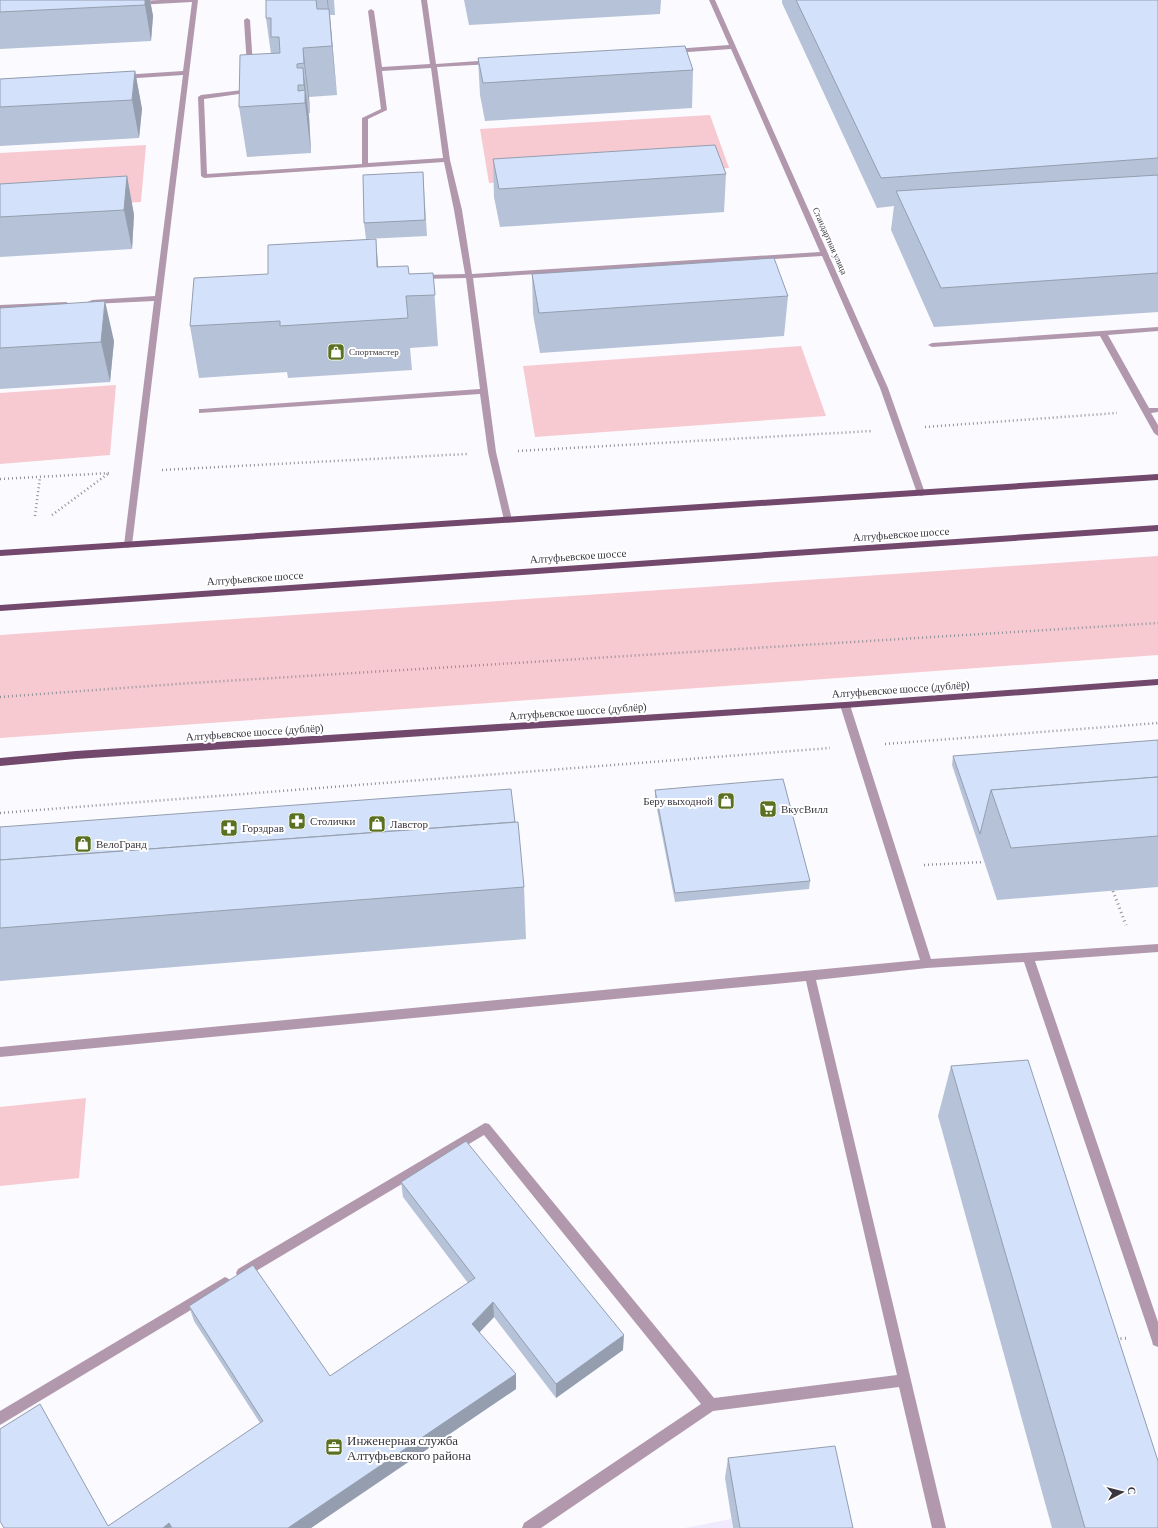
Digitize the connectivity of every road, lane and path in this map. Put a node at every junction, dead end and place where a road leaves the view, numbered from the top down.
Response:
1 (195, 0) edge
2 (424, 0) edge
3 (712, 0) edge
4 (133, 4) edge
5 (371, 11) dead end
6 (247, 20) dead end
7 (733, 47) junction
8 (663, 51) edge
9 (498, 62) edge
10 (435, 66) junction
11 (380, 69) junction
12 (187, 73) junction
13 (117, 77) edge
14 (447, 160) junction
15 (365, 166) junction
16 (825, 254) junction
17 (469, 276) junction
18 (414, 277) edge
19 (159, 298) junction
20 (0, 308) edge
21 (1158, 329) edge
22 (1103, 333) junction
23 (932, 345) dead end
24 (484, 391) junction
25 (1158, 410) edge
26 (202, 411) dead end
27 (1146, 411) junction
28 (898, 429) junction
29 (1158, 433) edge
30 (492, 452) junction
31 (137, 471) junction
32 (109, 473) junction
33 (40, 477) junction
34 (1158, 477) edge
35 (0, 479) edge
36 (921, 493) junction
37 (52, 515) dead end
38 (35, 516) dead end
39 (508, 520) junction
40 (1158, 528) edge
41 (128, 545) junction
42 (0, 553) edge
43 (0, 608) edge
44 (1158, 623) edge
45 (1158, 682) edge
46 (0, 697) edge
47 (845, 705) junction
48 (1158, 723) edge
49 (858, 746) junction
50 (0, 762) edge
51 (0, 813) edge
52 (984, 862) dead end
53 (896, 867) junction
54 (1113, 891) edge
55 (1158, 948) edge
56 (1136, 949) junction
57 (1028, 958) junction
58 (926, 964) junction
59 (810, 976) junction
60 (0, 1052) edge
61 (1157, 1338) edge
62 (1113, 1340) edge
63 (904, 1380) junction
64 (711, 1405) junction
65 (0, 1418) edge
66 (529, 1528) edge
67 (939, 1528) edge

1 - 4 street
1 - 12 street
2 - 10 street
3 - 7 street, Стандартная улица
5 - 11 street
6 - 15 street
7 - 8 street
7 - 16 street, Стандартная улица
9 - 10 street
10 - 11 street
10 - 14 street
11 - 15 street
12 - 13 street
12 - 19 street
14 - 15 street
14 - 17 street
16 - 17 street
16 - 28 street, Стандартная улица
17 - 18 street
17 - 24 street
19 - 20 street
19 - 31 street
21 - 22 street
22 - 23 street
22 - 27 street
24 - 26 street
24 - 30 street
25 - 27 street
27 - 28 path
27 - 29 street
28 - 30 path
28 - 36 street, Стандартная улица
30 - 31 path
30 - 39 street
31 - 32 path
31 - 41 street
32 - 33 path
32 - 37 path
33 - 35 path
33 - 38 path
34 - 36 main road
36 - 39 main road
39 - 41 main road
40 - 43 main road, Алтуфьевское шоссе
41 - 42 main road
44 - 46 path
45 - 47 main road, Алтуфьевское шоссе (дублёр)
47 - 49 street
47 - 50 main road, Алтуфьевское шоссе (дублёр)
48 - 49 path
49 - 51 path
49 - 53 street
52 - 53 path
53 - 58 street
54 - 56 path
55 - 56 street
56 - 57 street
57 - 58 street
57 - 61 street
58 - 59 street
59 - 60 street
59 - 63 street
61 - 62 path
63 - 64 street
63 - 67 street
64 - 65 street
64 - 66 street

